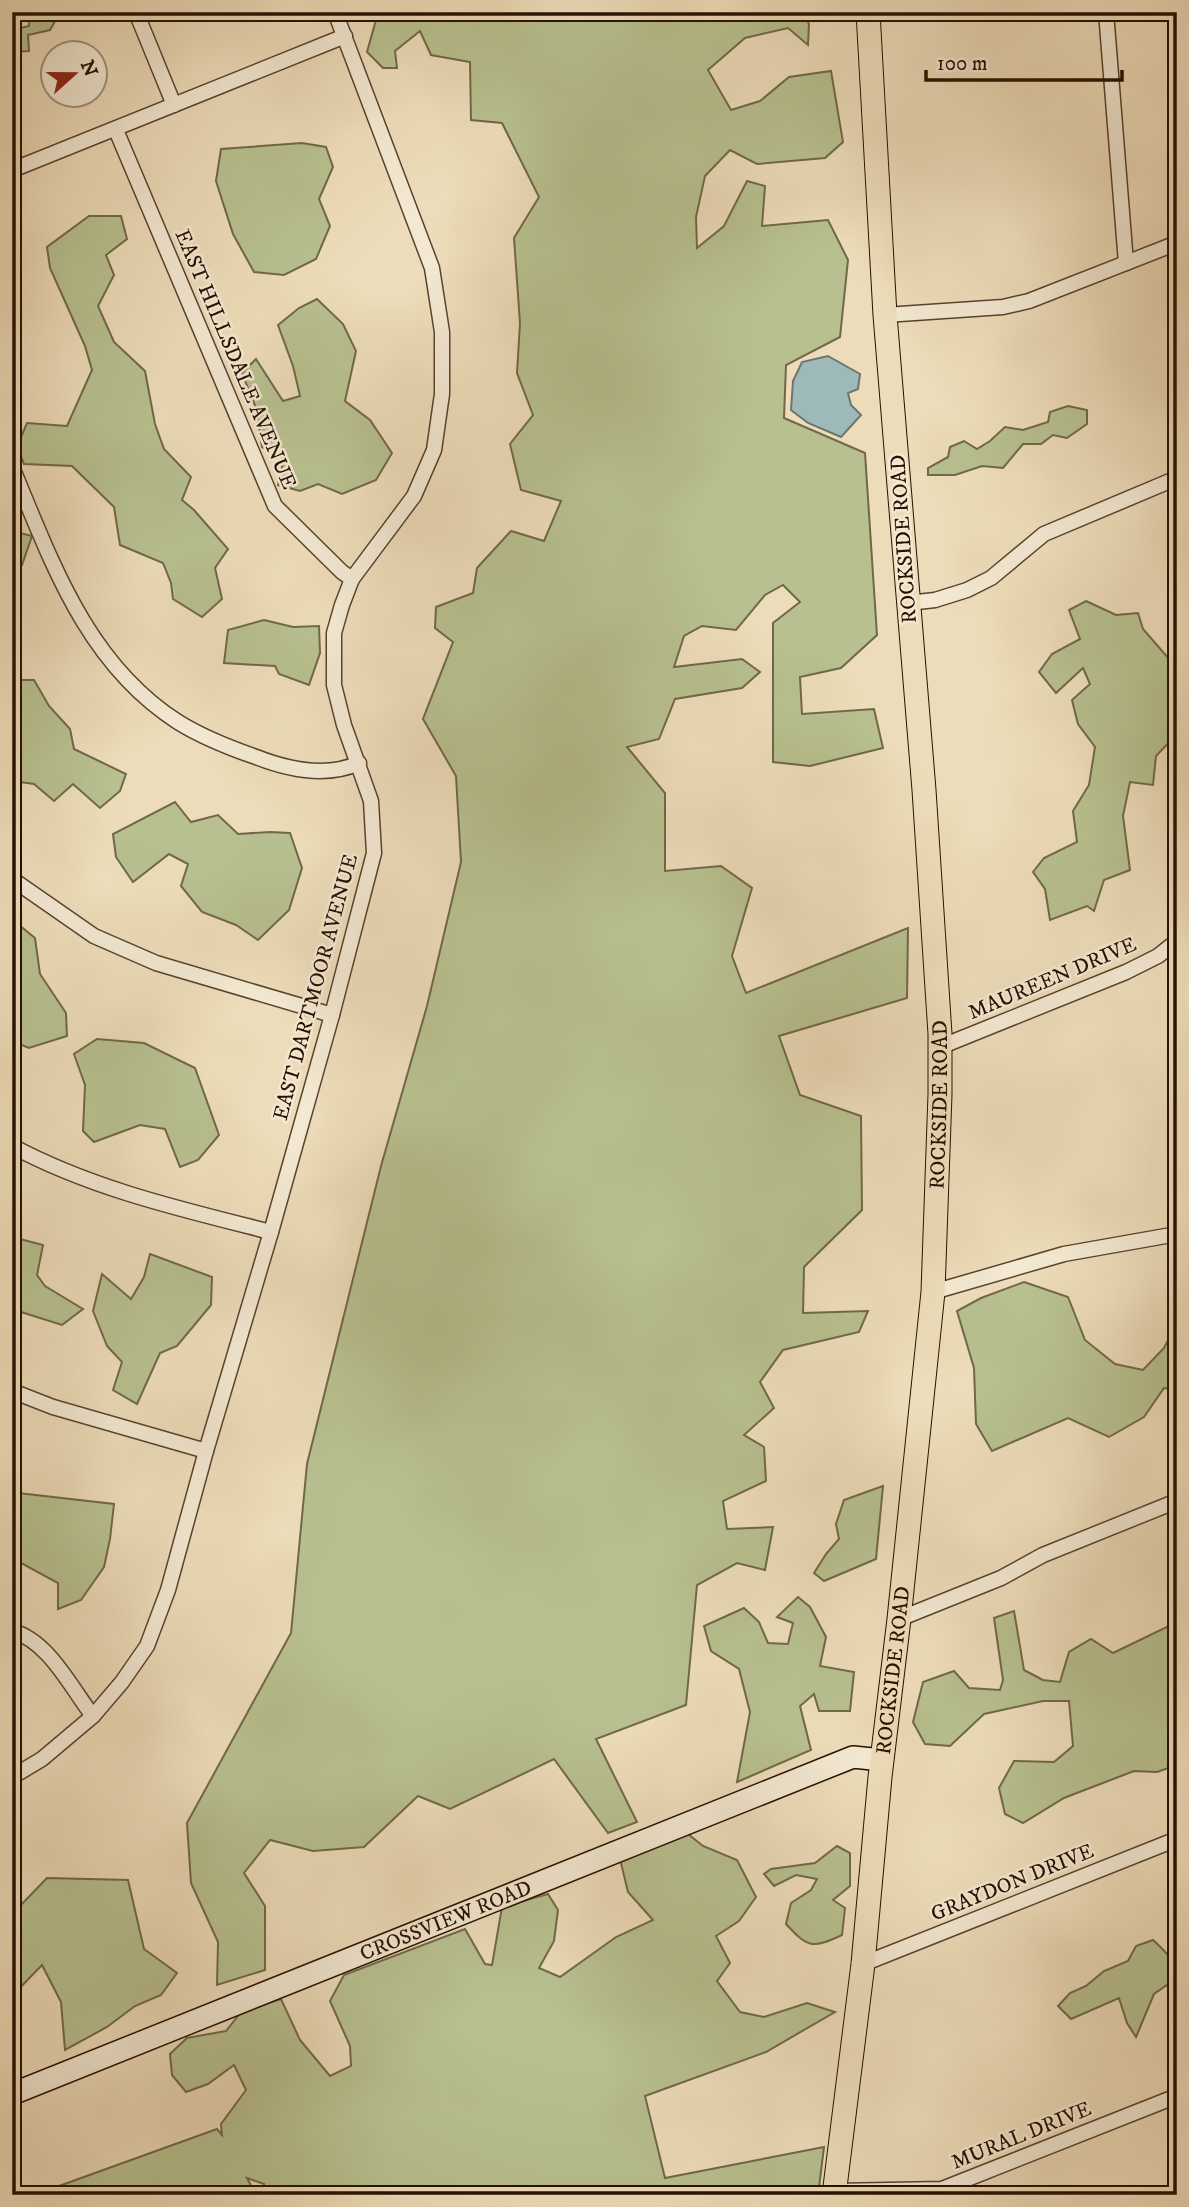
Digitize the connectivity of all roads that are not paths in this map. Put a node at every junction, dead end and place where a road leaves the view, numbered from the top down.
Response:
1 (136, 12) edge
2 (335, 12) edge
3 (868, 12) edge
4 (1106, 12) edge
5 (345, 36) junction
6 (174, 105) junction
7 (116, 130) junction
8 (12, 170) edge
9 (1177, 243) edge
10 (1126, 263) junction
11 (886, 315) junction
12 (12, 467) edge
13 (1177, 478) edge
14 (352, 579) junction
15 (908, 603) junction
16 (359, 763) junction
17 (12, 879) edge
18 (1177, 941) edge
19 (331, 1015) junction
20 (940, 1047) junction
21 (12, 1146) edge
22 (271, 1232) junction
23 (1177, 1234) edge
24 (933, 1292) junction
25 (12, 1391) edge
26 (206, 1451) junction
27 (1177, 1501) edge
28 (899, 1619) junction
29 (12, 1631) edge
30 (93, 1716) junction
31 (882, 1760) junction
32 (12, 1777) edge
33 (1177, 1839) edge
34 (863, 1964) junction
35 (12, 2094) edge
36 (1177, 2096) edge
37 (835, 2193) edge

1 - 6 street
2 - 5 street, EAST DARTMOOR AVENUE
3 - 11 main road, ROCKSIDE ROAD
4 - 10 street
5 - 6 street
5 - 14 street, EAST DARTMOOR AVENUE
6 - 7 street
7 - 8 street
7 - 14 street, EAST HILLSDALE AVENUE
9 - 10 street
10 - 11 street
11 - 15 main road, ROCKSIDE ROAD
12 - 16 street
13 - 15 street
14 - 16 street, EAST DARTMOOR AVENUE
15 - 20 main road, ROCKSIDE ROAD
16 - 19 street, EAST DARTMOOR AVENUE
17 - 19 street
18 - 20 street, MAUREEN DRIVE
19 - 22 street, EAST DARTMOOR AVENUE
20 - 24 main road, ROCKSIDE ROAD
21 - 22 street
22 - 26 street, EAST DARTMOOR AVENUE
23 - 24 street
24 - 28 main road, ROCKSIDE ROAD
25 - 26 street
26 - 30 street, EAST DARTMOOR AVENUE
27 - 28 street
28 - 31 main road, ROCKSIDE ROAD
29 - 30 street
30 - 32 street, EAST DARTMOOR AVENUE
31 - 34 main road, ROCKSIDE ROAD
31 - 35 street, CROSSVIEW ROAD
33 - 34 street, GRAYDON DRIVE
34 - 37 main road, ROCKSIDE ROAD
36 - 37 street, MURAL DRIVE

